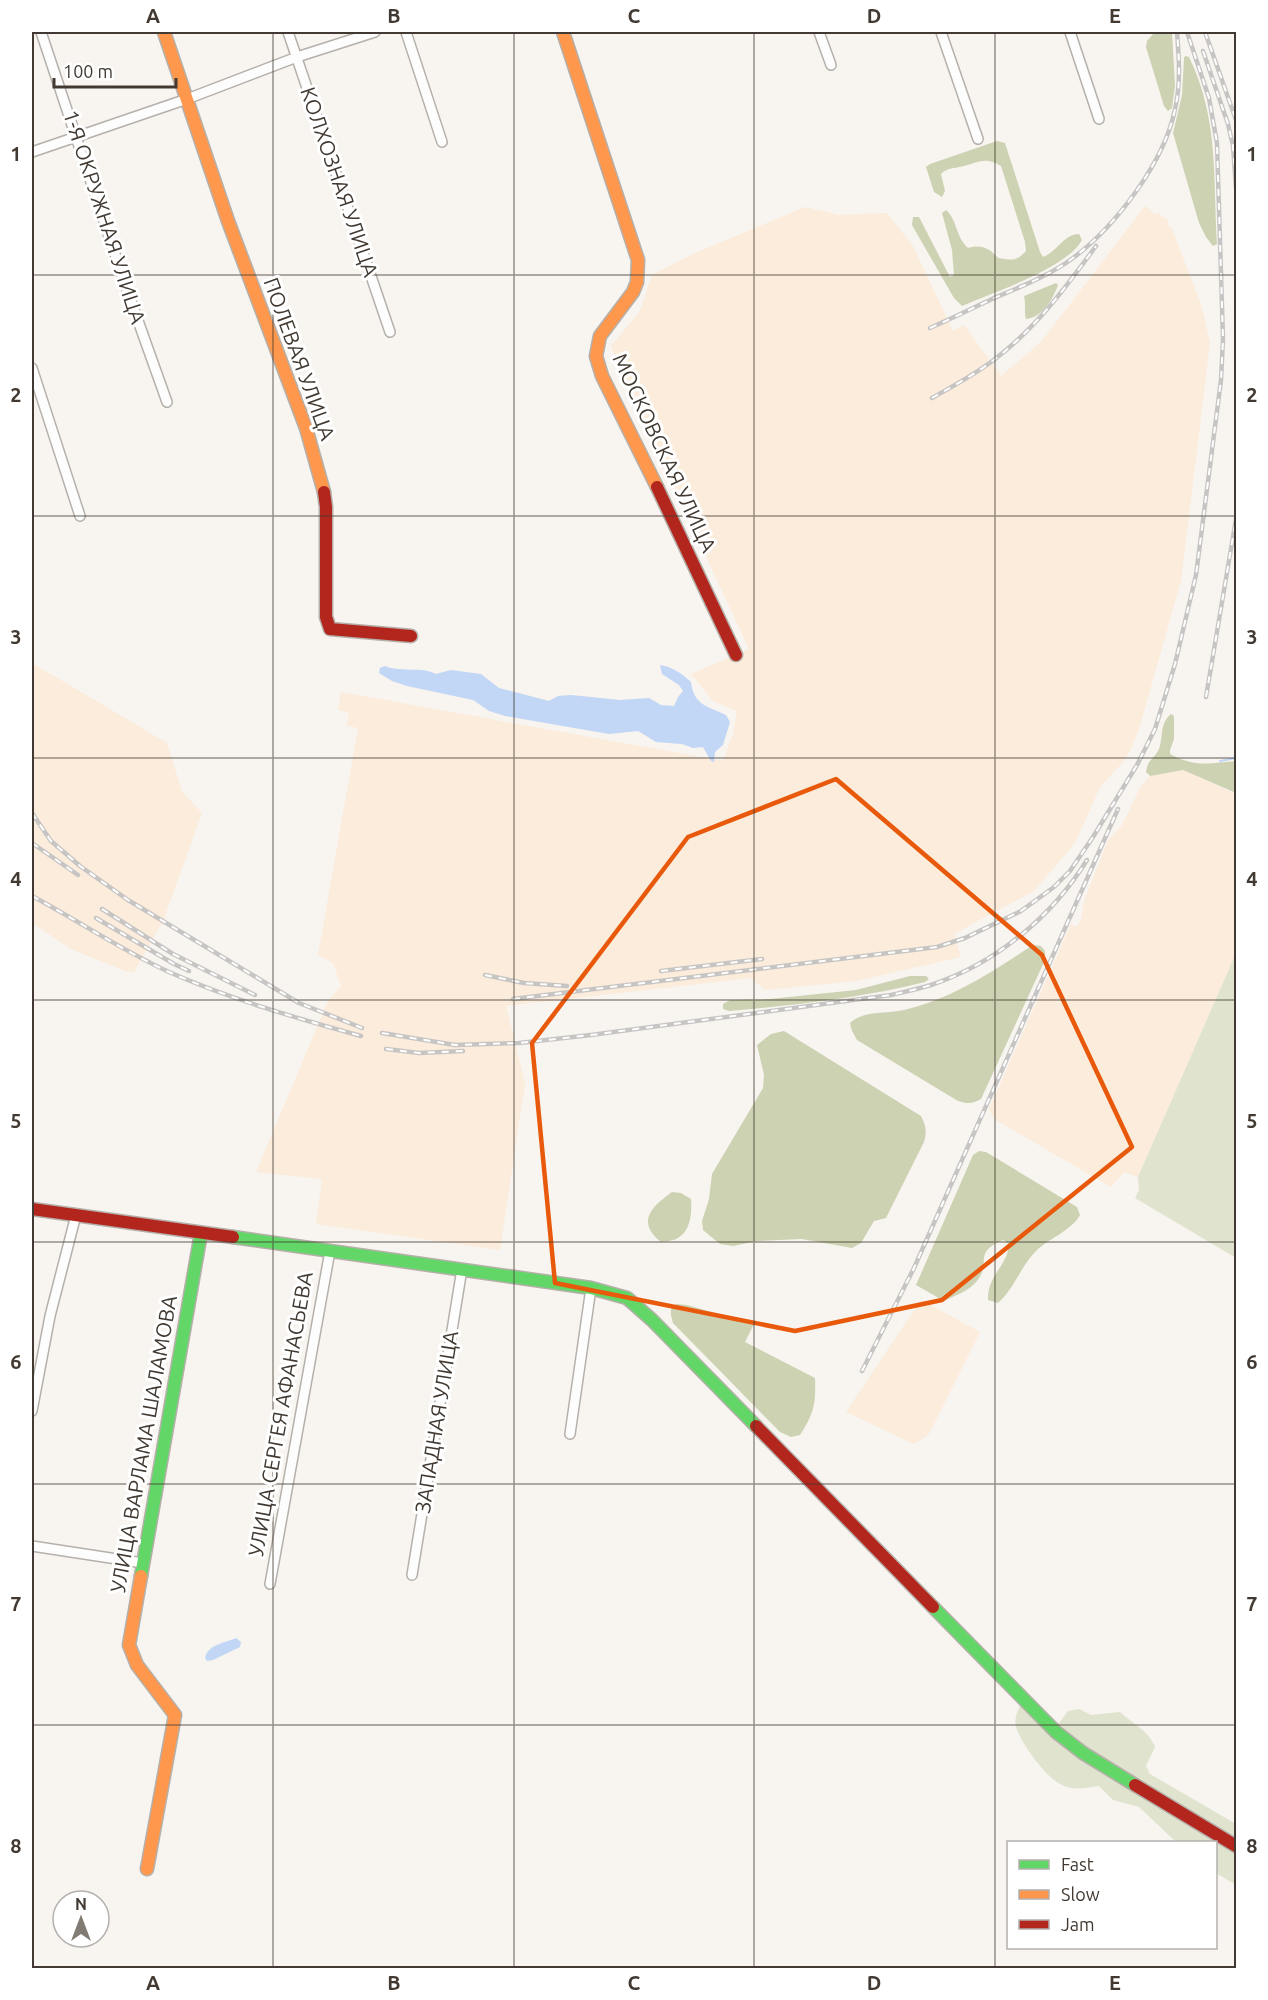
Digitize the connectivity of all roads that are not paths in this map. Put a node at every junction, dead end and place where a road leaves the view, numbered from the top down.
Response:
1 (41, 32) edge
2 (164, 32) edge
3 (288, 32) edge
4 (375, 32) edge
5 (406, 32) edge
6 (563, 32) edge
7 (819, 32) edge
8 (941, 32) edge
9 (1070, 32) edge
10 (297, 57) junction
11 (831, 66) dead end
12 (187, 99) junction
13 (1099, 119) dead end
14 (77, 135) junction
15 (978, 139) dead end
16 (442, 142) dead end
17 (32, 152) edge
18 (390, 332) dead end
19 (32, 368) edge
20 (167, 402) dead end
21 (80, 516) dead end
22 (411, 636) dead end
23 (736, 655) dead end
24 (32, 1209) edge
25 (76, 1215) junction
26 (201, 1233) junction
27 (330, 1251) junction
28 (462, 1269) junction
29 (591, 1288) junction
30 (32, 1411) edge
31 (570, 1434) dead end
32 (32, 1546) edge
33 (143, 1563) junction
34 (412, 1575) dead end
35 (270, 1584) dead end
36 (1236, 1846) edge
37 (147, 1869) dead end

1 - 14 street, 1-Я ОКРУЖНАЯ УЛИЦА
2 - 12 street, ПОЛЕВАЯ УЛИЦА
3 - 10 street, КОЛХОЗНАЯ УЛИЦА
4 - 10 street
5 - 16 street
6 - 23 street, МОСКОВСКАЯ УЛИЦА
7 - 11 street
8 - 15 street
9 - 13 street
10 - 12 street
10 - 18 street, КОЛХОЗНАЯ УЛИЦА
12 - 14 street
12 - 22 street, ПОЛЕВАЯ УЛИЦА
14 - 17 street
14 - 20 street, 1-Я ОКРУЖНАЯ УЛИЦА
19 - 21 street
24 - 25 street
25 - 26 street
25 - 30 street
26 - 27 street
26 - 33 street, УЛИЦА ВАРЛАМА ШАЛАМОВА
27 - 28 street
27 - 35 street, УЛИЦА СЕРГЕЯ АФАНАСЬЕВА
28 - 29 street
28 - 34 street, ЗАПАДНАЯ УЛИЦА
29 - 31 street
29 - 36 street
32 - 33 street
33 - 37 street, УЛИЦА ВАРЛАМА ШАЛАМОВА

